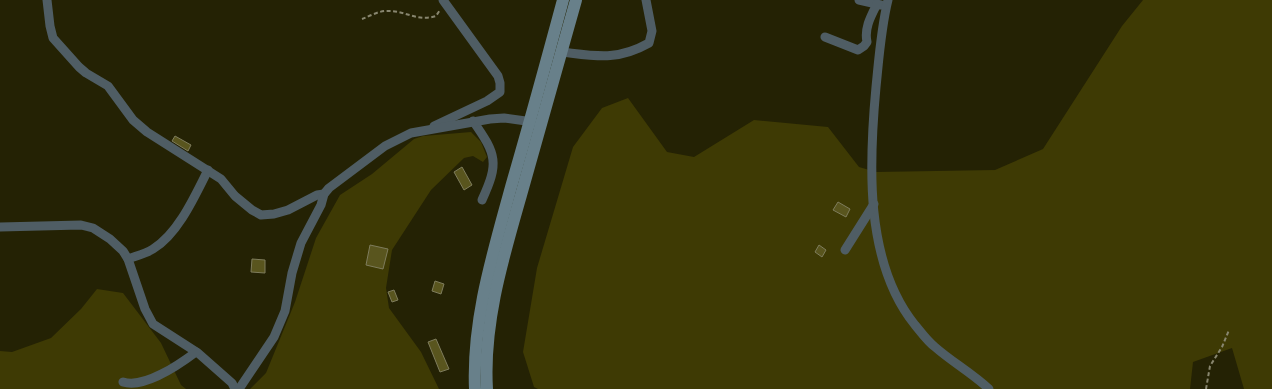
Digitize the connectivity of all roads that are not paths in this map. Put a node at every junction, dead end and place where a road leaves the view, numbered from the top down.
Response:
1 (47, 0) edge
2 (563, 0) edge
3 (576, 0) edge
4 (646, 0) edge
5 (859, 0) edge
6 (442, 3) edge
7 (884, 3) edge
8 (825, 38) dead end
9 (562, 52) junction
10 (473, 121) junction
11 (535, 122) junction
12 (432, 129) junction
13 (208, 170) junction
14 (324, 194) junction
15 (482, 200) dead end
16 (874, 204) junction
17 (0, 228) edge
18 (845, 250) dead end
19 (128, 259) junction
20 (196, 352) junction
21 (123, 382) dead end
22 (237, 389) edge
23 (475, 389) edge
24 (487, 389) edge
25 (989, 389) edge

1 - 13 street
2 - 11 street
3 - 9 street
4 - 9 street
5 - 7 street
6 - 12 street
7 - 8 street
7 - 16 street
9 - 11 street
10 - 11 street
10 - 12 street
10 - 15 street
11 - 23 street
11 - 24 street
12 - 14 street
13 - 14 street
13 - 19 street
14 - 22 street
16 - 18 street
16 - 25 street
17 - 19 street
19 - 20 street
20 - 21 street
20 - 22 street

